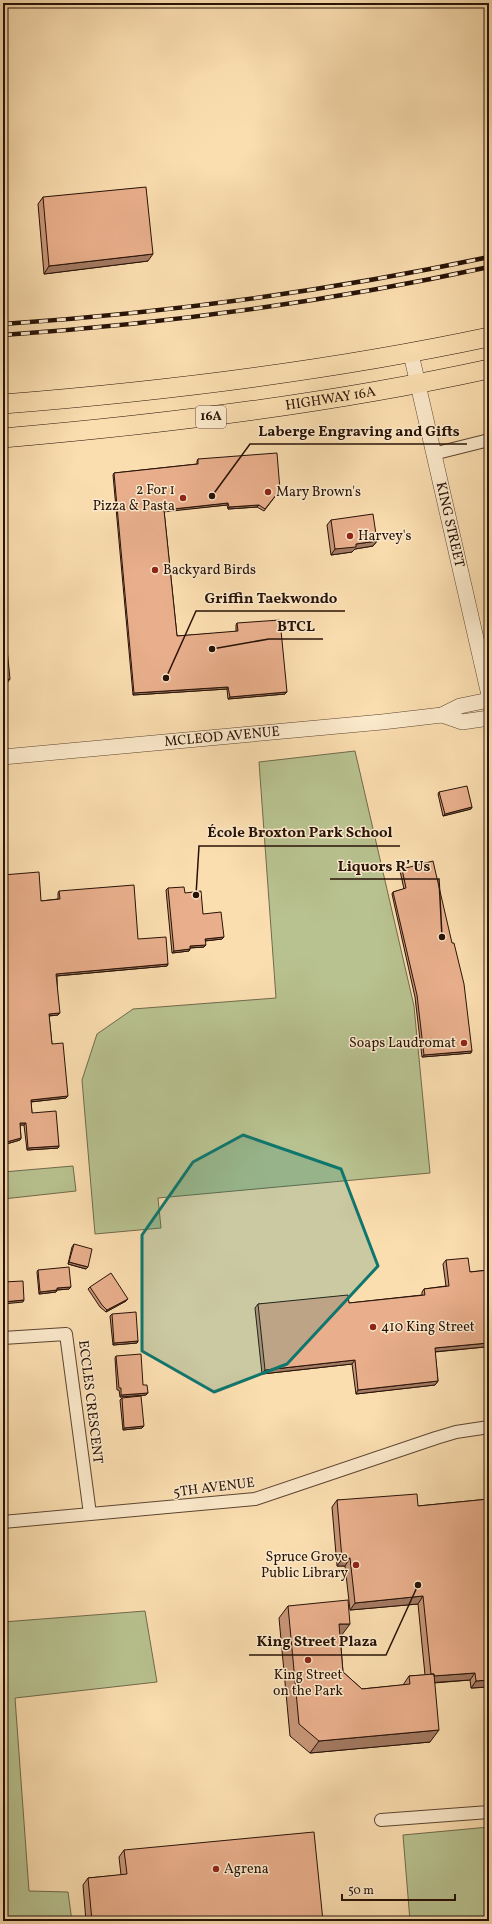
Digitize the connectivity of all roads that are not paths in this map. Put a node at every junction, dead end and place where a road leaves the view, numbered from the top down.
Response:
1 (489, 337) edge
2 (411, 354) junction
3 (489, 369) edge
4 (418, 385) junction
5 (3, 404) edge
6 (3, 438) edge
7 (489, 440) edge
8 (433, 454) junction
9 (489, 695) edge
10 (489, 700) edge
11 (442, 715) junction
12 (489, 718) edge
13 (3, 757) edge
14 (3, 1338) edge
15 (489, 1427) edge
16 (90, 1514) junction
17 (3, 1522) edge
18 (489, 1812) edge
19 (381, 1820) dead end

1 - 2 main road, 16A
2 - 4 street, KING STREET
2 - 5 main road, 16A
3 - 4 main road, HIGHWAY 16A / 16A
4 - 6 main road, HIGHWAY 16A / 16A
4 - 8 street, KING STREET
7 - 8 street
8 - 9 street, KING STREET
10 - 11 street, MCLEOD AVENUE
11 - 12 street, MCLEOD AVENUE
11 - 13 street, MCLEOD AVENUE
14 - 16 street, ECCLES CRESCENT
15 - 16 street, 5TH AVENUE
16 - 17 street, 5TH AVENUE
18 - 19 street

